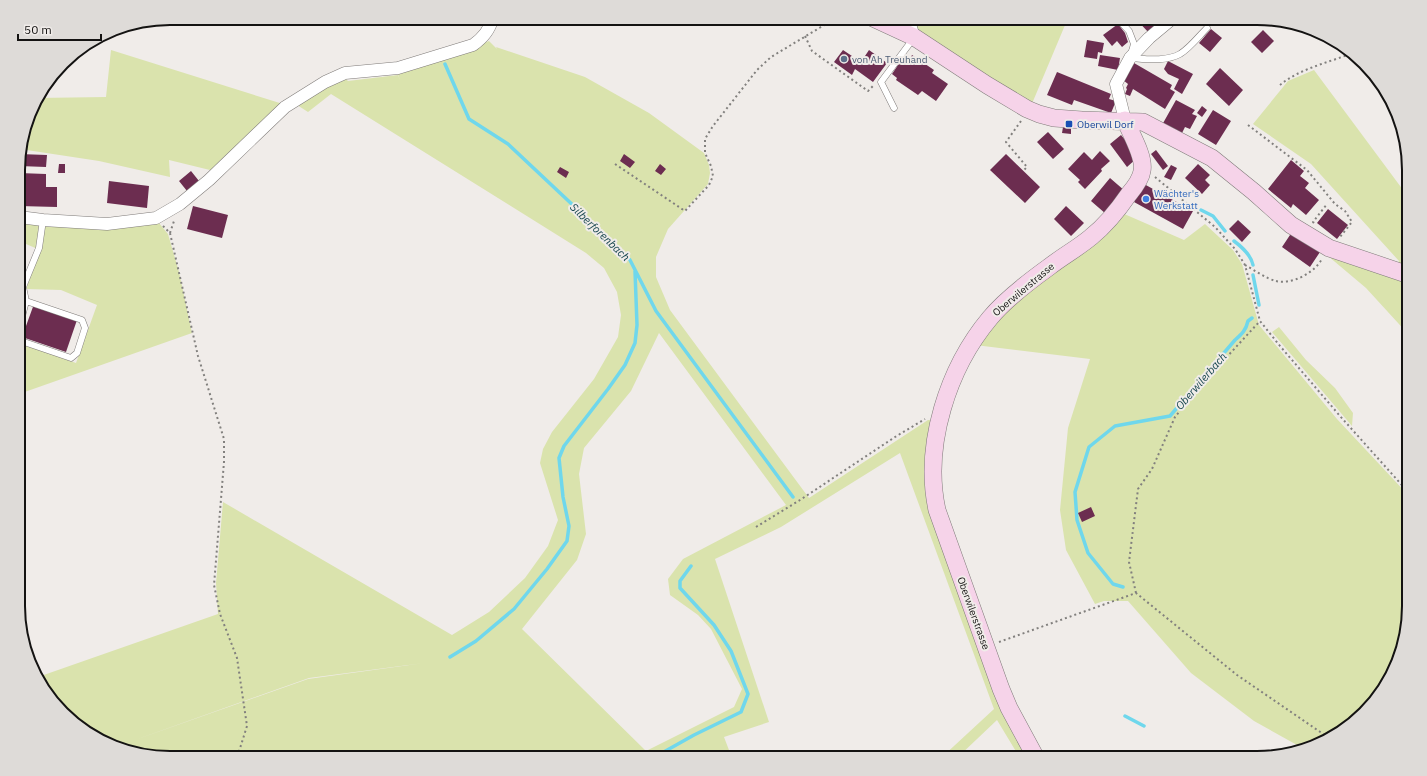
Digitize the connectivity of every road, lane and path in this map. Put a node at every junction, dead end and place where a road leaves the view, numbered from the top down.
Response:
1 (490, 25) edge
2 (824, 25) edge
3 (888, 25) edge
4 (910, 25) edge
5 (1123, 25) edge
6 (1165, 25) edge
7 (1207, 28) dead end
8 (805, 36) junction
9 (914, 37) junction
10 (1346, 56) edge
11 (1130, 58) junction
12 (881, 82) junction
13 (1280, 85) dead end
14 (894, 108) dead end
15 (1125, 120) junction
16 (1019, 125) dead end
17 (1248, 125) dead end
18 (615, 164) dead end
19 (1143, 168) junction
20 (1023, 171) dead end
21 (1327, 204) dead end
22 (25, 218) edge
23 (156, 218) junction
24 (43, 220) junction
25 (1307, 235) junction
26 (1333, 245) junction
27 (1245, 265) junction
28 (1402, 272) edge
29 (25, 282) edge
30 (25, 296) edge
31 (26, 301) junction
32 (25, 305) edge
33 (1260, 321) junction
34 (25, 342) edge
35 (940, 416) junction
36 (1402, 485) edge
37 (756, 527) dead end
38 (1136, 593) junction
39 (986, 647) junction
40 (1324, 735) edge
41 (239, 751) edge
42 (1032, 751) edge

1 - 23 street
2 - 8 path
3 - 9 street
4 - 9 street
5 - 11 lane
6 - 11 street
7 - 11 lane
8 - 12 path
8 - 18 path
9 - 12 lane
9 - 15 street
10 - 13 path
11 - 15 street
12 - 14 lane
15 - 19 street
15 - 25 street
16 - 20 path
17 - 26 path
19 - 27 path
19 - 35 street, Oberwilerstrasse
21 - 25 path
22 - 24 street
23 - 24 street
23 - 41 path
24 - 29 lane
25 - 26 street
26 - 27 path
26 - 28 street
27 - 33 path
30 - 31 lane
31 - 32 lane
31 - 34 lane
33 - 36 path
33 - 38 path
35 - 37 path
35 - 39 street, Oberwilerstrasse
38 - 39 path
38 - 40 path
39 - 42 street, Oberwilerstrasse

